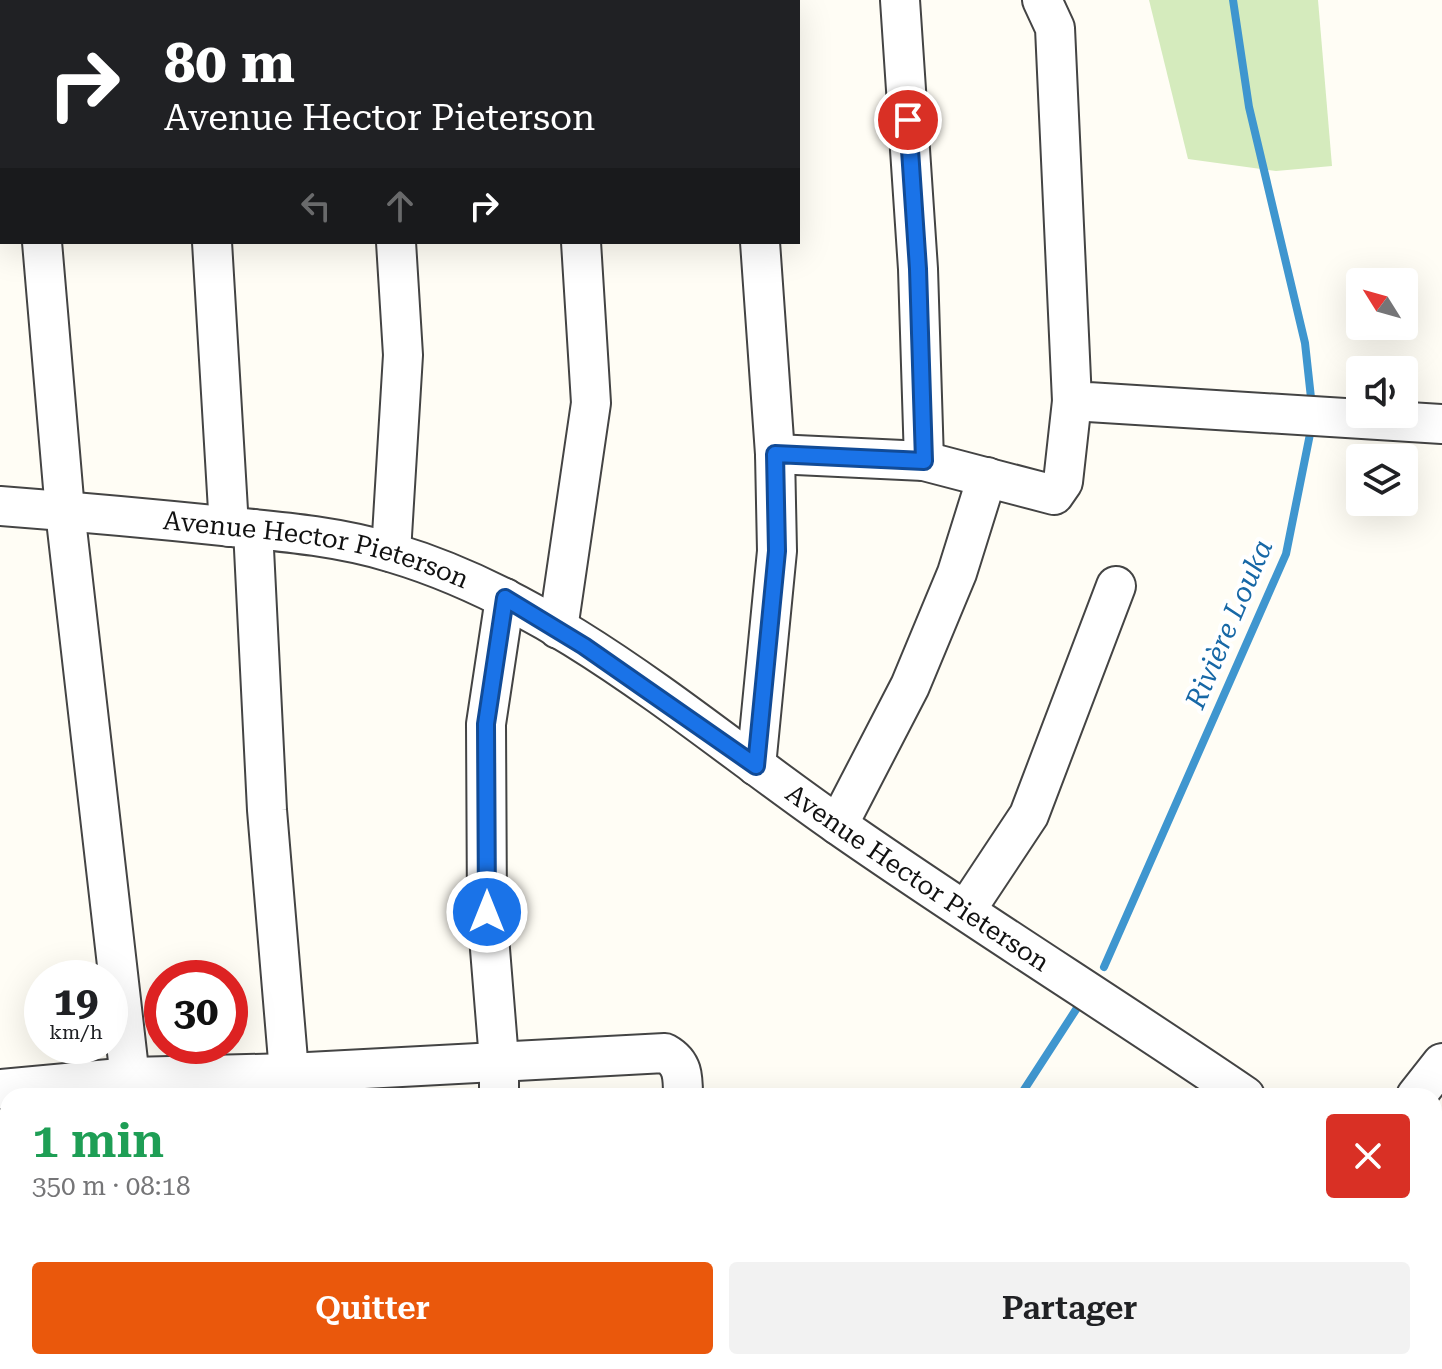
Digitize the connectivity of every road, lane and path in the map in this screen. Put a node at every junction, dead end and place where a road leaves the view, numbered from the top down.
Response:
1 (900, 0) edge
2 (1042, 0) edge
3 (42, 244) edge
4 (212, 244) edge
5 (396, 244) edge
6 (581, 244) edge
7 (760, 244) edge
8 (1072, 401) junction
9 (1442, 424) edge
10 (775, 454) junction
11 (924, 461) junction
12 (987, 477) junction
13 (0, 506) edge
14 (65, 511) junction
15 (241, 528) junction
16 (391, 552) junction
17 (1116, 586) dead end
18 (505, 598) junction
19 (558, 629) junction
20 (756, 766) junction
21 (838, 825) junction
22 (966, 910) junction
23 (1442, 1063) edge
24 (499, 1078) edge
25 (290, 1084) edge
26 (132, 1086) edge
27 (44, 1088) edge
28 (683, 1088) edge
29 (1233, 1088) edge
30 (1422, 1088) edge

1 - 11 street
2 - 8 street
3 - 14 street
4 - 15 street
5 - 16 street
6 - 19 street
7 - 10 street
8 - 9 street
8 - 12 street
10 - 11 street
10 - 20 street
11 - 12 street
12 - 21 street
13 - 14 street, Avenue Hector Pieterson
14 - 15 street, Avenue Hector Pieterson
14 - 26 street
15 - 16 street, Avenue Hector Pieterson
15 - 25 street
16 - 18 street, Avenue Hector Pieterson
17 - 22 street
18 - 19 street, Avenue Hector Pieterson
18 - 24 street
19 - 20 street, Avenue Hector Pieterson
20 - 21 street, Avenue Hector Pieterson
21 - 22 street, Avenue Hector Pieterson
22 - 29 street, Avenue Hector Pieterson
23 - 30 street
24 - 25 street
24 - 28 street
25 - 26 street
26 - 27 street

